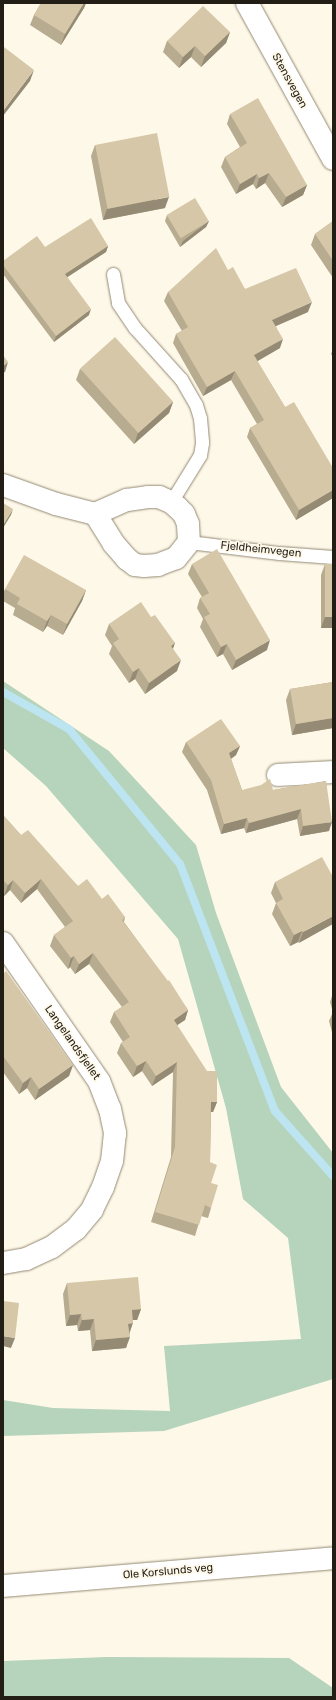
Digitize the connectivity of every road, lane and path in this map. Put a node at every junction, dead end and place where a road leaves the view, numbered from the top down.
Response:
1 (247, 3) edge
2 (333, 159) edge
3 (114, 274) dead end
4 (3, 485) edge
5 (171, 502) junction
6 (95, 514) junction
7 (189, 542) junction
8 (333, 557) edge
9 (333, 772) edge
10 (278, 776) dead end
11 (3, 943) edge
12 (3, 1263) edge
13 (333, 1558) edge
14 (3, 1586) edge

1 - 2 street, Stensvegen
3 - 5 lane
4 - 6 street
5 - 6 street
5 - 7 street
6 - 7 street
7 - 8 lane, Fjeldheimvegen
9 - 10 street
11 - 12 street, Langelandsfjellet
13 - 14 street, Ole Korslunds veg

